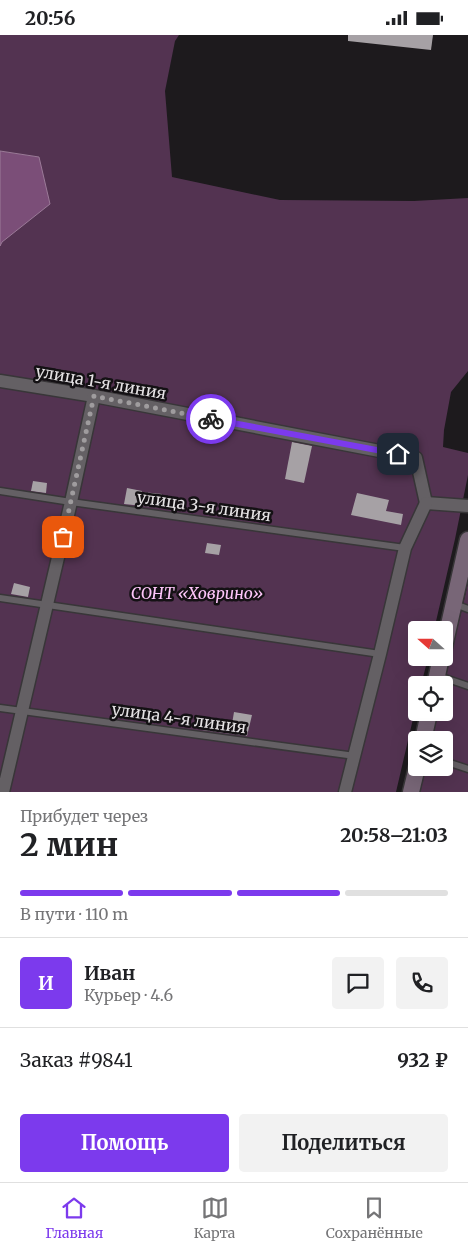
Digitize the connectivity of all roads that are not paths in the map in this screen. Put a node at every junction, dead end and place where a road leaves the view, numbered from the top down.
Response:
1 (0, 381) edge
2 (94, 396) junction
3 (0, 491) edge
4 (72, 502) junction
5 (426, 503) junction
6 (468, 506) edge
7 (468, 540) edge
8 (404, 548) junction
9 (0, 598) edge
10 (47, 606) junction
11 (461, 606) edge
12 (453, 625) edge
13 (380, 654) junction
14 (453, 683) edge
15 (468, 686) edge
16 (0, 708) edge
17 (21, 711) junction
18 (355, 756) junction
19 (453, 764) edge
20 (468, 769) edge
21 (415, 776) edge
22 (3, 792) edge
23 (345, 792) edge
24 (411, 792) edge

1 - 2 street, улица 1-я линия
2 - 4 street
2 - 5 street, улица 1-я линия
3 - 4 lane, улица 3-я линия
4 - 8 lane, улица 3-я линия
4 - 10 street
5 - 6 street
5 - 8 street
7 - 11 street
8 - 13 street
9 - 10 lane
10 - 13 lane
10 - 17 street
11 - 12 street
13 - 18 street
14 - 15 lane
16 - 17 lane, улица 4-я линия
17 - 18 lane, улица 4-я линия
17 - 22 street
18 - 23 street
19 - 20 lane
21 - 24 street

